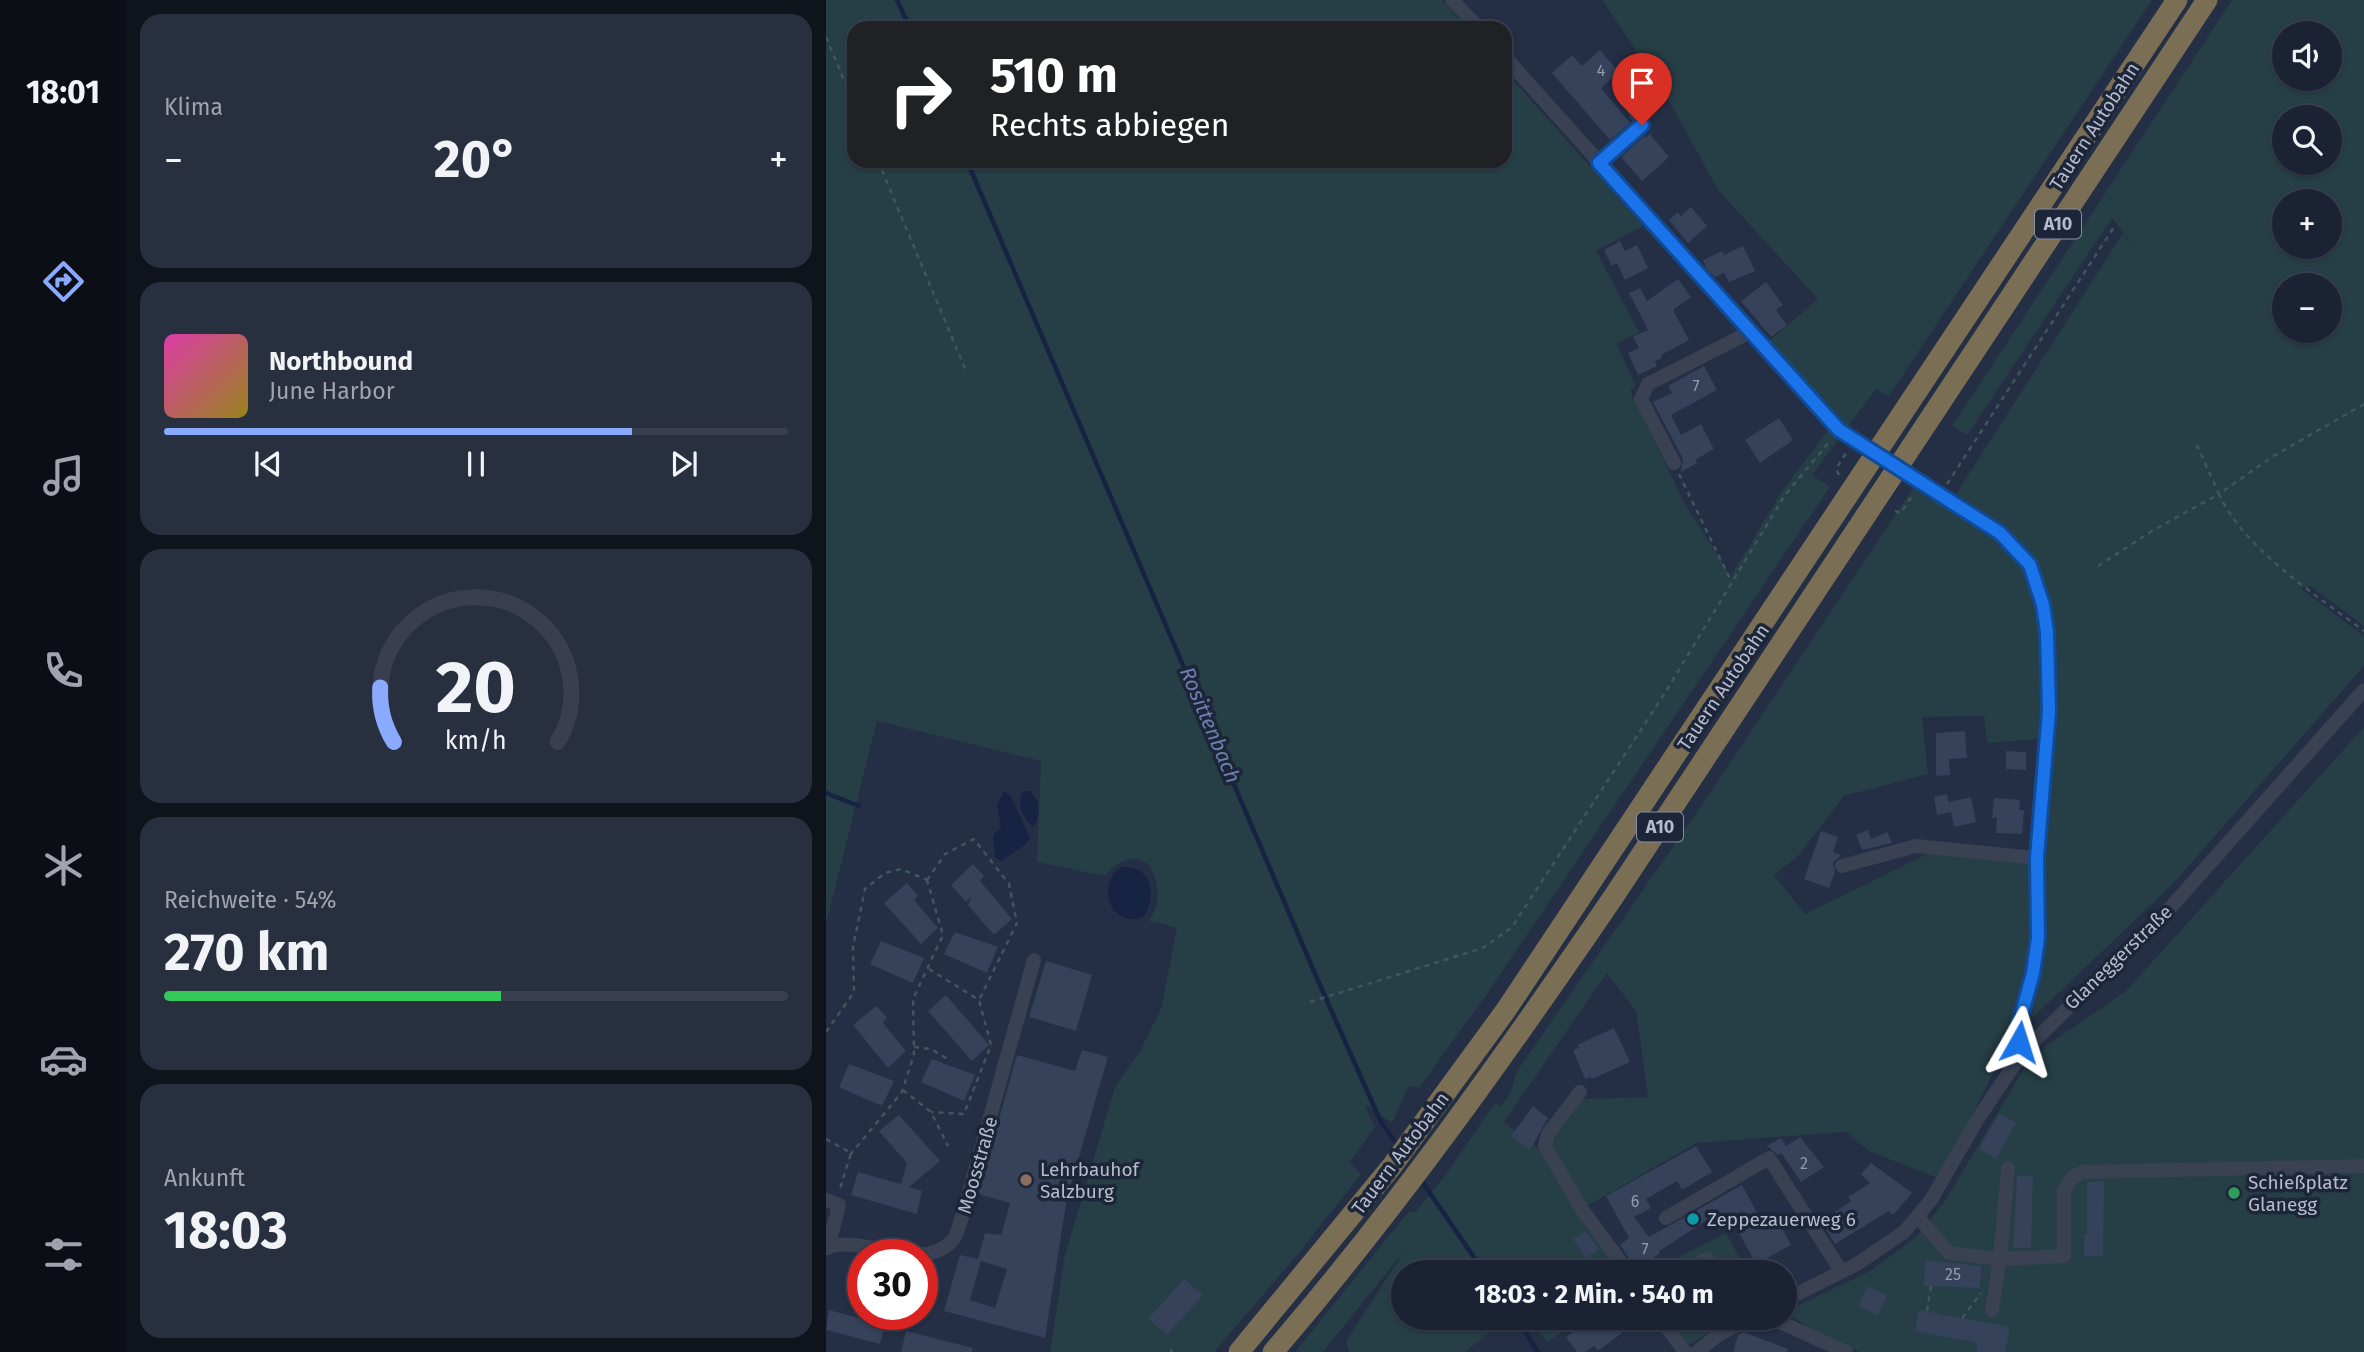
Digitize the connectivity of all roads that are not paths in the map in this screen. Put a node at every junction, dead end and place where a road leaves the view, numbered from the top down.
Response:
1 (1452, 0) edge
2 (2177, 0) edge
3 (2207, 0) edge
4 (1472, 21) edge
5 (1512, 65) edge
6 (1622, 84) dead end
7 (1599, 163) junction
8 (1750, 332) junction
9 (1674, 463) road end
10 (2364, 690) edge
11 (2037, 858) junction
12 (1842, 866) dead end
13 (1034, 960) dead end
14 (2022, 1053) junction
15 (1580, 1092) dead end
16 (2364, 1166) edge
17 (2008, 1168) dead end
18 (832, 1197) edge
19 (1918, 1217) junction
20 (1666, 1218) dead end
21 (827, 1248) edge
22 (2000, 1259) junction
23 (1619, 1260) edge
24 (1841, 1271) junction
25 (1797, 1294) edge
26 (1992, 1310) dead end
27 (1669, 1330) edge
28 (1728, 1330) edge
29 (1797, 1330) edge
30 (1239, 1352) edge
31 (1272, 1352) edge
32 (1685, 1352) edge
33 (1697, 1352) edge
34 (1846, 1352) edge

1 - 4 street
2 - 30 highway, Tauern Autobahn / A10
3 - 31 highway, Tauern Autobahn / A10
5 - 7 street
6 - 7 street
7 - 8 street
8 - 9 street
8 - 11 street
10 - 14 street, Glaneggerstraße
11 - 12 street
11 - 14 street
13 - 21 street, Moosstraße
14 - 19 street, Glaneggerstraße
15 - 23 street
16 - 22 street
17 - 22 street
18 - 21 street
19 - 22 street
19 - 24 street, Glaneggerstraße
20 - 24 street
22 - 26 street
24 - 25 street, Glaneggerstraße
27 - 32 street
28 - 33 street
29 - 34 street

